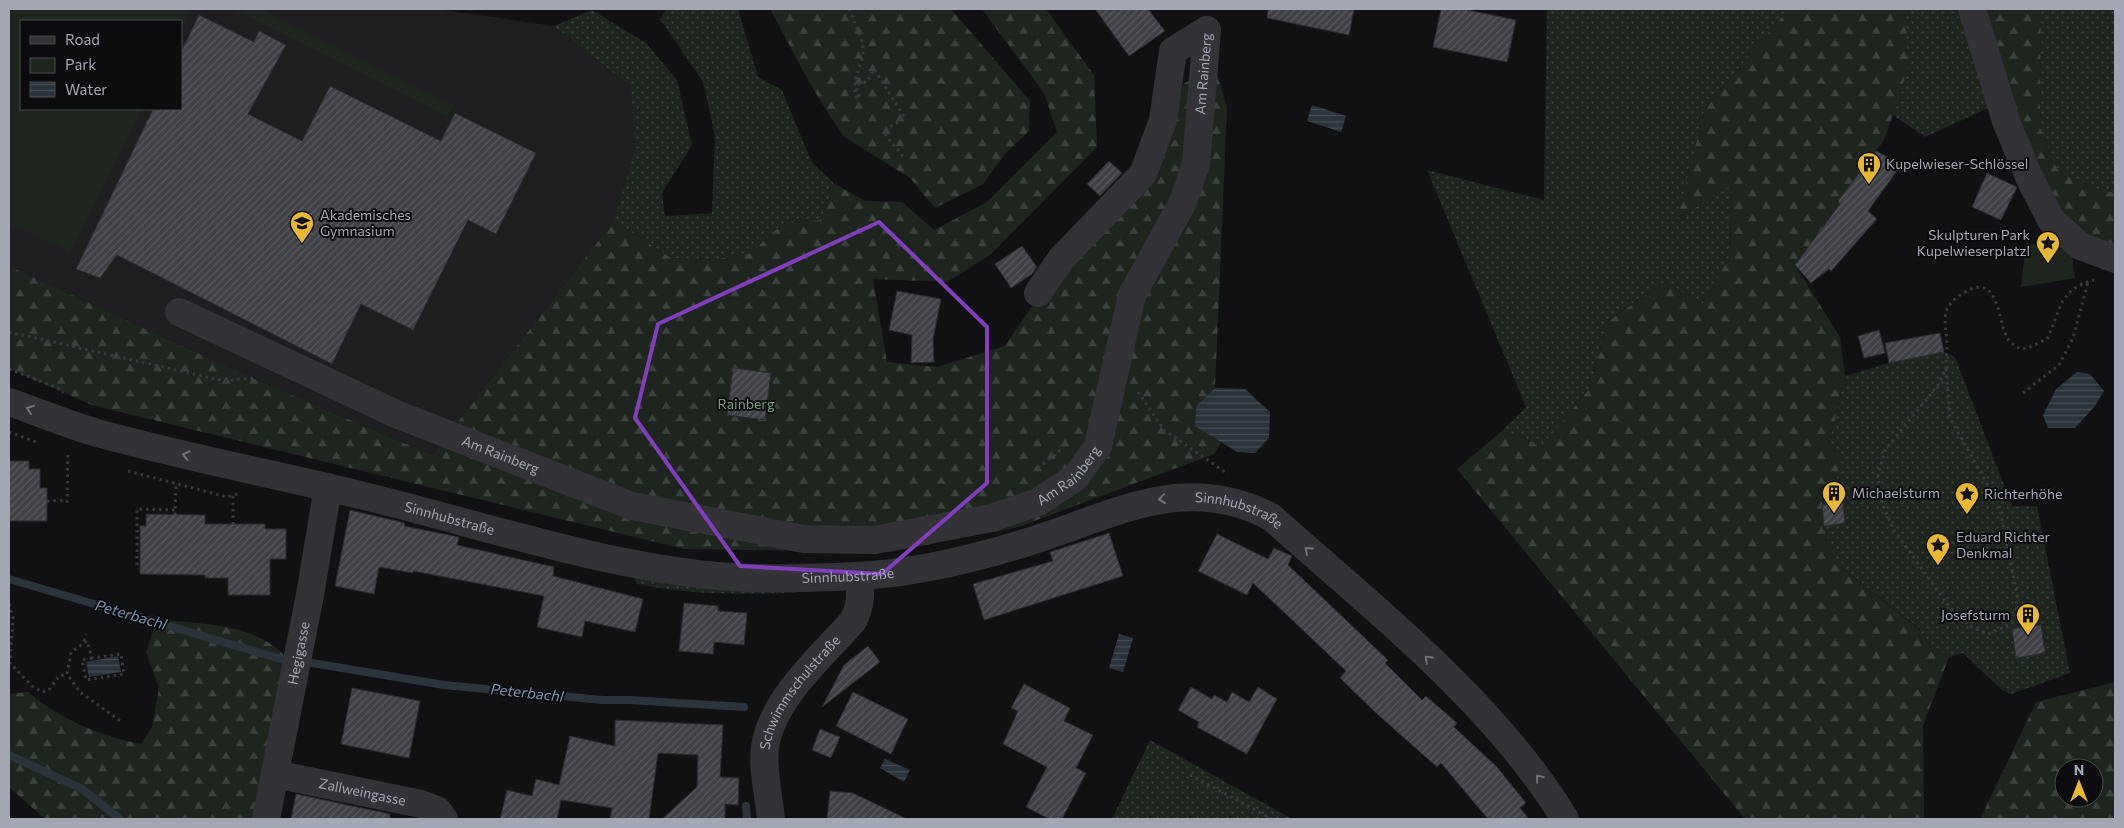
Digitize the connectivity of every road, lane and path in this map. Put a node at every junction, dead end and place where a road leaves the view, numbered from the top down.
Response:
1 (849, 9) edge
2 (1972, 9) edge
3 (905, 159) dead end
4 (2106, 269) edge
5 (2088, 281) junction
6 (1038, 293) dead end
7 (179, 312) dead end
8 (9, 332) edge
9 (270, 356) junction
10 (1946, 369) junction
11 (1138, 382) dead end
12 (2023, 393) dead end
13 (9, 402) edge
14 (1067, 444) dead end
15 (68, 453) dead end
16 (1032, 473) dead end
17 (1232, 477) dead end
18 (176, 484) dead end
19 (328, 487) junction
20 (233, 496) dead end
21 (47, 500) dead end
22 (176, 510) junction
23 (176, 514) dead end
24 (233, 524) dead end
25 (840, 540) junction
26 (137, 565) dead end
27 (850, 576) junction
28 (9, 604) edge
29 (86, 634) dead end
30 (84, 641) junction
31 (92, 658) junction
32 (9, 664) edge
33 (67, 674) junction
34 (123, 723) dead end
35 (275, 774) junction
36 (1190, 775) dead end
37 (266, 819) edge
38 (444, 819) edge
39 (771, 819) edge
40 (1272, 819) edge
41 (1565, 819) edge

1 - 3 path
2 - 4 street
4 - 5 path
5 - 10 path
5 - 12 path
6 - 25 street, Am Rainberg
7 - 9 street, Am Rainberg
8 - 9 path
9 - 25 street, Am Rainberg
10 - 10 path
11 - 17 path
19 -> 13 street, Sinnhubstraße
14 - 16 path
15 - 21 path
18 - 22 path
19 - 27 street, Sinnhubstraße
19 - 35 street, Hegigasse
20 - 24 path
22 - 23 path
22 - 26 path
25 - 27 street
27 - 39 street, Schwimmschulstraße
41 -> 27 street, Sinnhubstraße
28 - 32 path
29 - 30 path
30 - 31 path
30 - 33 path
31 - 31 path
32 - 33 path
33 - 34 path
35 - 37 street, Hegigasse
35 - 38 street, Zallweingasse
36 - 40 path

